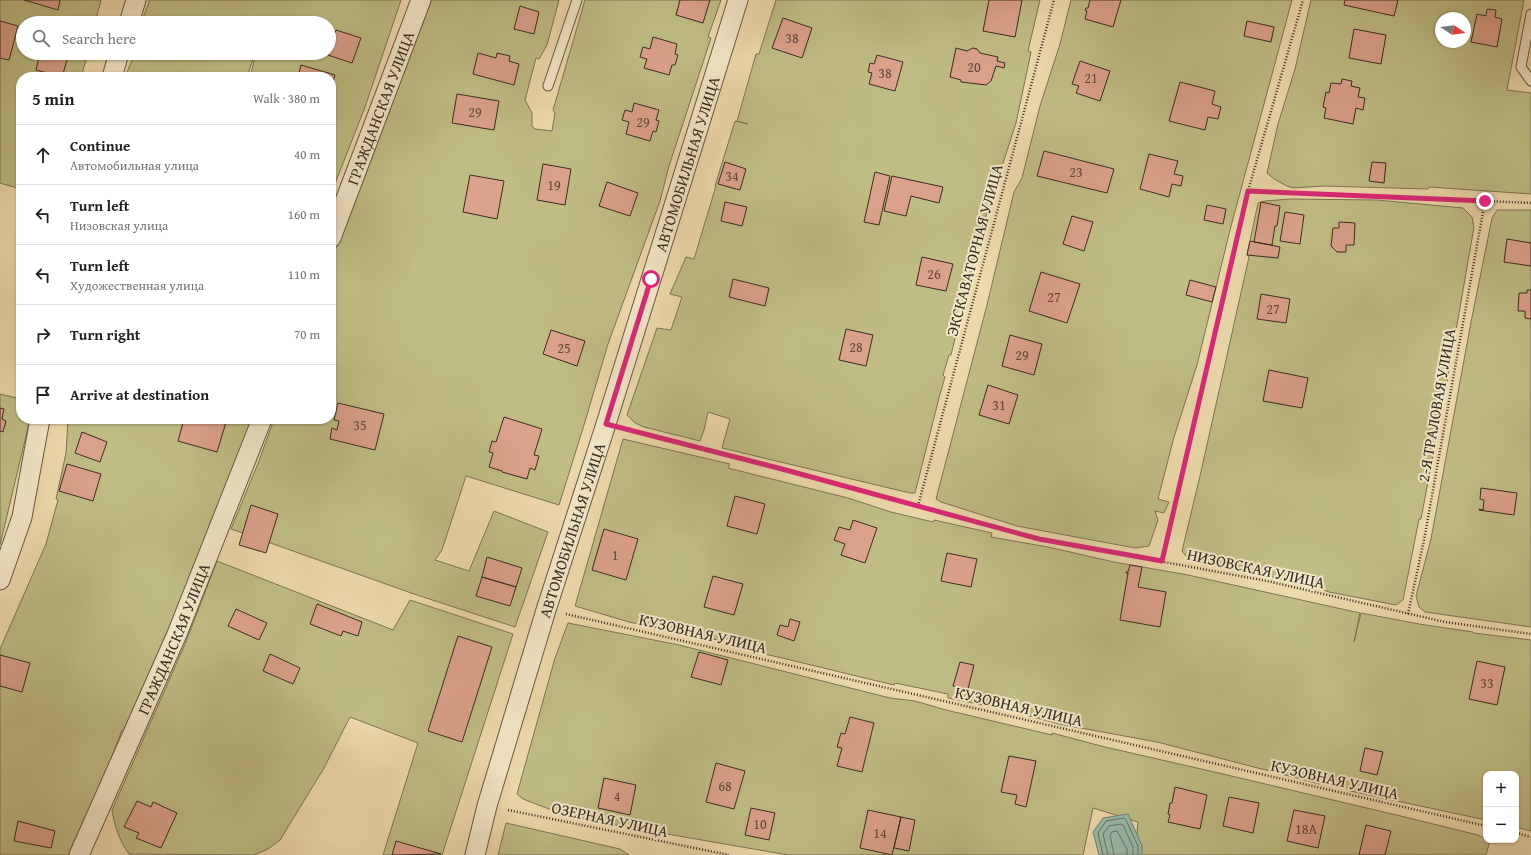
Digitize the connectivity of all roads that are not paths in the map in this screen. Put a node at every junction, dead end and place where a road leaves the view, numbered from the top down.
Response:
1 (136, 0) edge
2 (421, 0) edge
3 (577, 0) edge
4 (738, 0) edge
5 (1531, 14) edge
6 (131, 16) edge
7 (117, 60) edge
8 (113, 72) edge
9 (1531, 81) edge
10 (548, 86) dead end
11 (336, 225) edge
12 (39, 424) edge
13 (260, 424) edge
14 (0, 580) edge
15 (79, 855) edge
16 (475, 855) edge

1 - 6 street
2 - 11 street, ГРАЖДАНСКАЯ УЛИЦА
3 - 10 lane
4 - 16 street, АВТОМОБИЛЬНАЯ УЛИЦА
5 - 9 lane
7 - 8 street
12 - 14 street
13 - 15 street, ГРАЖДАНСКАЯ УЛИЦА

